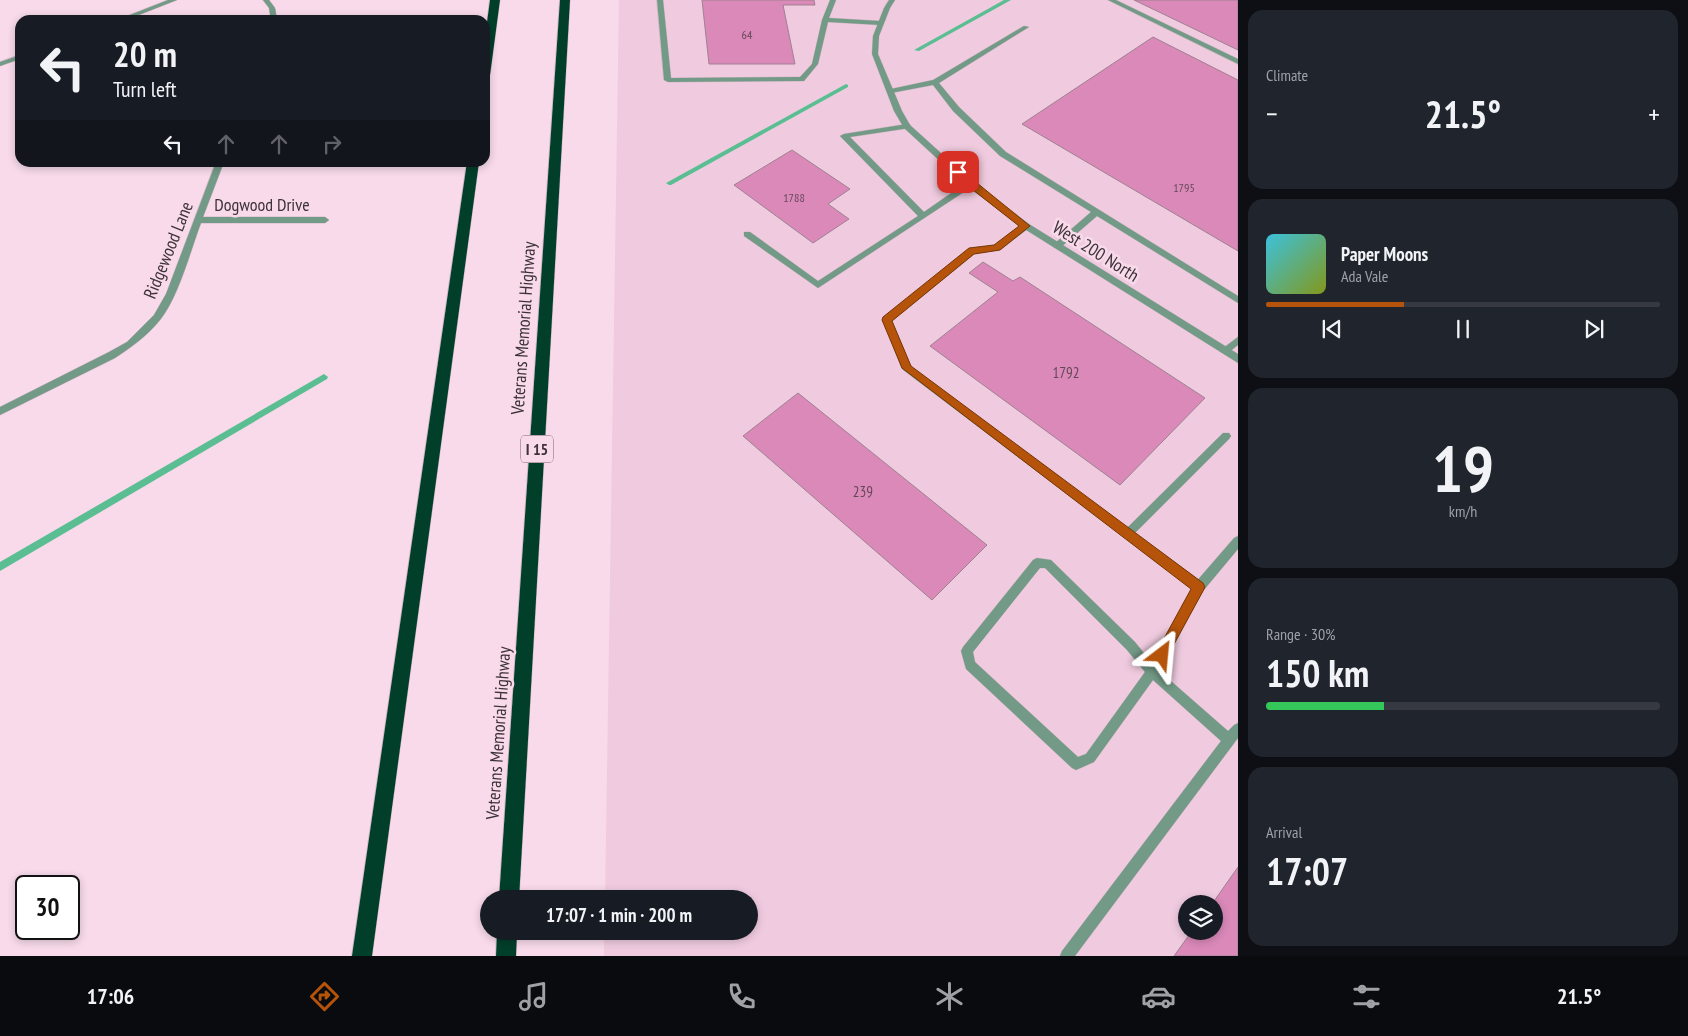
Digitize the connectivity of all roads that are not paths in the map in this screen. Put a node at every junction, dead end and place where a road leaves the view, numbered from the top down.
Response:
1 (174, 0) edge
2 (266, 0) edge
3 (495, 0) edge
4 (565, 0) edge
5 (660, 0) edge
6 (833, 0) edge
7 (892, 0) edge
8 (1111, 0) edge
9 (134, 15) edge
10 (273, 15) edge
11 (825, 20) junction
12 (880, 23) junction
13 (1026, 27) dead end
14 (490, 38) edge
15 (15, 59) edge
16 (1238, 62) edge
17 (0, 64) edge
18 (936, 82) junction
19 (891, 91) junction
20 (907, 126) junction
21 (218, 167) edge
22 (472, 167) edge
23 (970, 184) junction
24 (1096, 212) junction
25 (923, 216) junction
26 (199, 220) junction
27 (325, 220) dead end
28 (1026, 226) junction
29 (747, 234) dead end
30 (1056, 246) junction
31 (1238, 300) edge
32 (1238, 340) edge
33 (1225, 351) junction
34 (1238, 359) edge
35 (0, 411) edge
36 (1226, 436) dead end
37 (1128, 534) junction
38 (1238, 542) edge
39 (1199, 587) junction
40 (1152, 672) junction
41 (1238, 728) edge
42 (1230, 740) junction
43 (511, 890) edge
44 (507, 940) edge
45 (362, 956) edge
46 (506, 956) edge
47 (1067, 956) edge

1 - 9 street
2 - 10 street
3 - 14 highway
4 - 43 highway, Veterans Memorial Highway / I 15
5 - 11 street
6 - 11 street
7 - 12 street, West 200 North
8 - 16 street
11 - 12 street
12 - 19 street, West 200 North
13 - 18 street
15 - 17 street
18 - 19 street
18 - 24 street
19 - 20 street, West 200 North
20 - 23 street, West 200 North
20 - 25 street
21 - 26 street, Ridgewood Lane
22 - 45 highway
23 - 25 street
23 - 28 street, West 200 North
24 - 30 street
24 - 31 street
25 - 29 street
26 - 27 street, Dogwood Drive
26 - 35 street, Ridgewood Lane
28 - 30 street, West 200 North
28 - 37 street
30 - 33 street, West 200 North
32 - 33 street
33 - 34 street, West 200 North
36 - 37 street
37 - 39 street
38 - 39 street
39 - 40 street
40 - 40 street
40 - 42 street
41 - 42 street
42 - 47 street
44 - 46 highway

